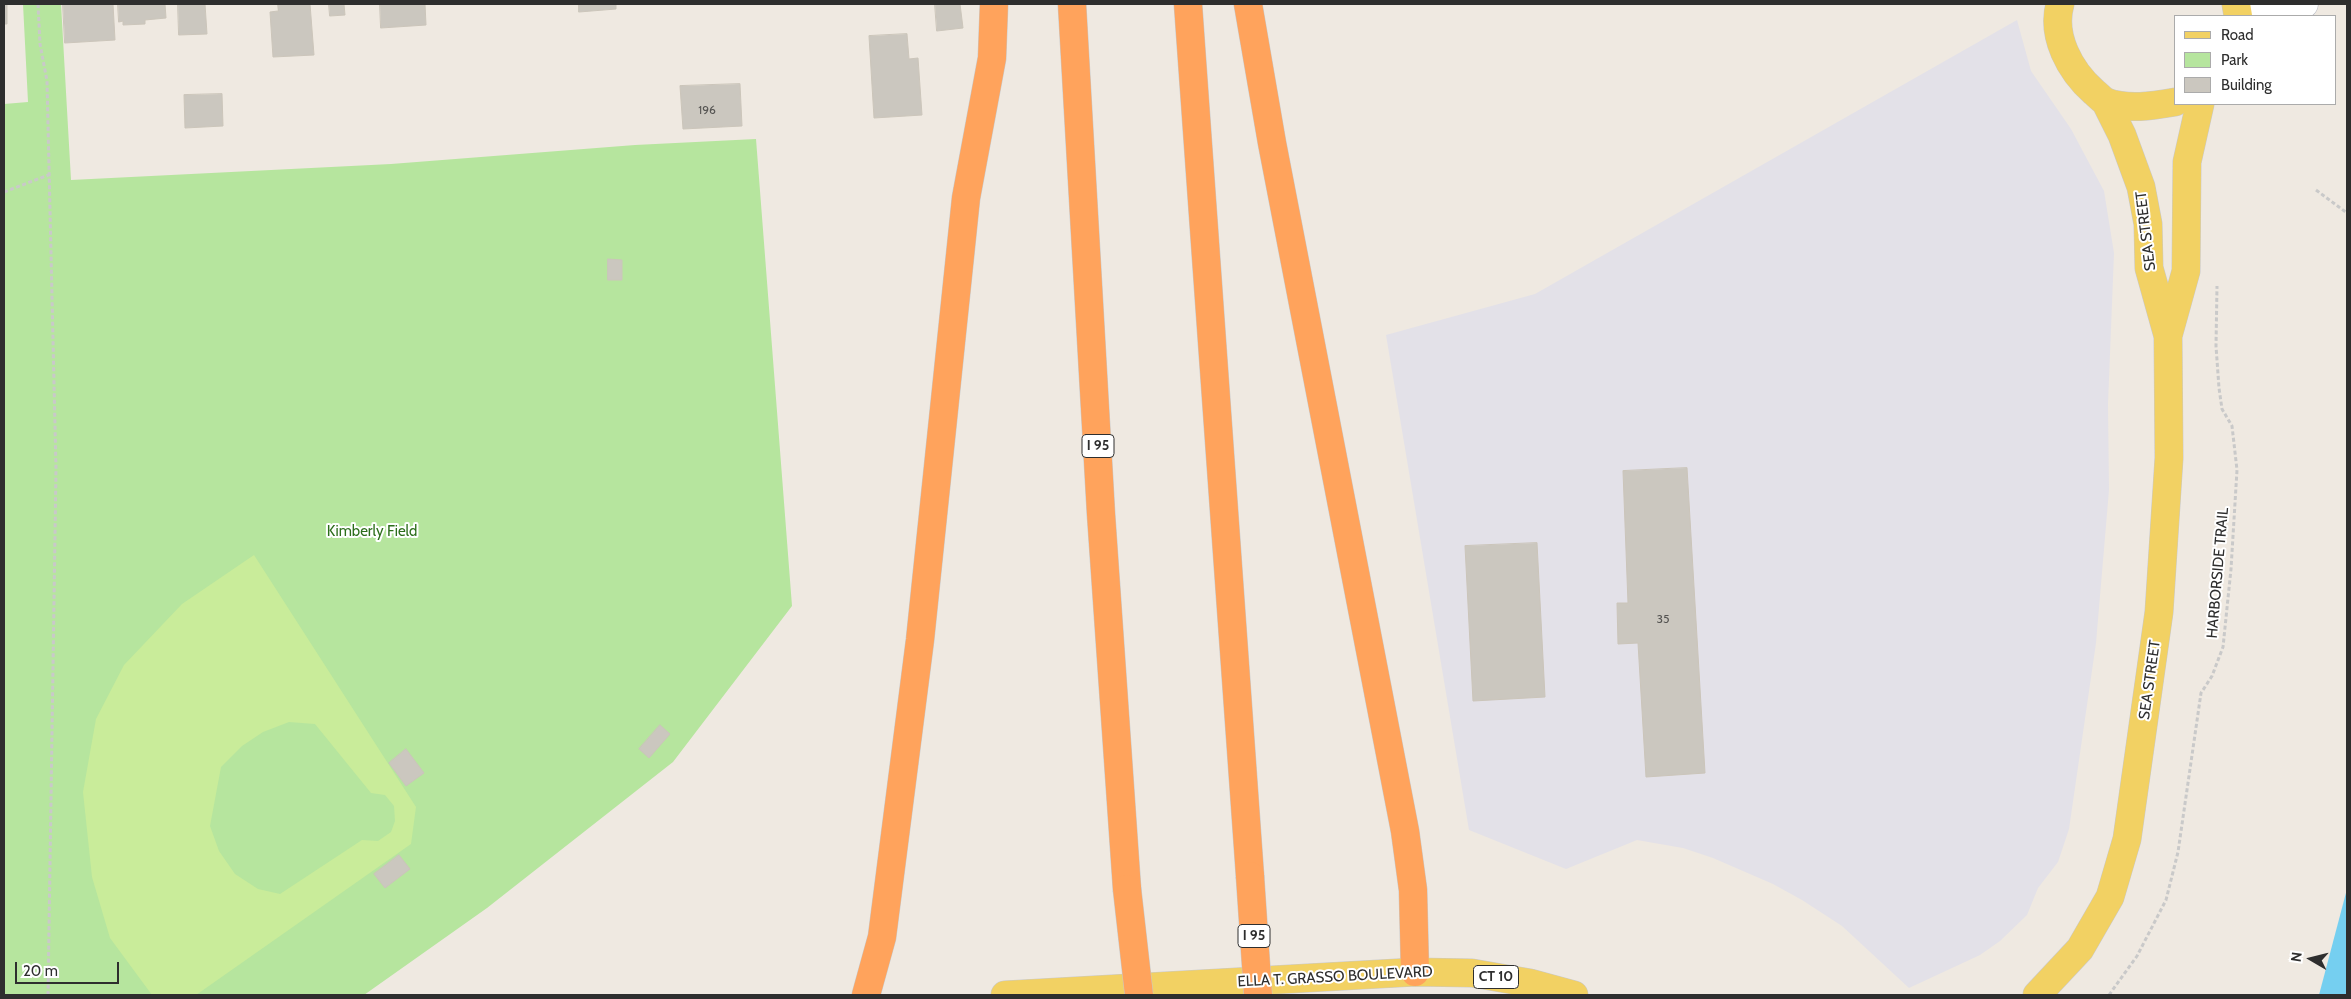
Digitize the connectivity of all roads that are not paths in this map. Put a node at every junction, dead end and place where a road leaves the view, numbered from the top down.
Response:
1 (994, 4) edge
2 (1072, 4) edge
3 (1188, 4) edge
4 (1248, 4) edge
5 (2060, 4) edge
6 (2304, 4) edge
7 (2262, 15) edge
8 (2105, 101) junction
9 (2174, 102) edge
10 (2200, 105) edge
11 (2168, 336) junction
12 (1415, 972) junction
13 (866, 995) edge
14 (1005, 995) edge
15 (1139, 995) edge
16 (1258, 995) edge
17 (1574, 995) edge
18 (2038, 995) edge

1 - 13 highway
2 - 15 highway, I 95, bridge
3 - 16 highway, I 95, bridge
4 - 12 highway
5 - 8 main road
6 - 7 street
8 - 9 main road
8 - 11 main road, SEA STREET
10 - 11 main road, SEA STREET
11 - 18 main road, SEA STREET
12 - 14 main road, ELLA T. GRASSO BOULEVARD / CT 10
12 - 17 main road, ELLA T. GRASSO BOULEVARD / CT 10

